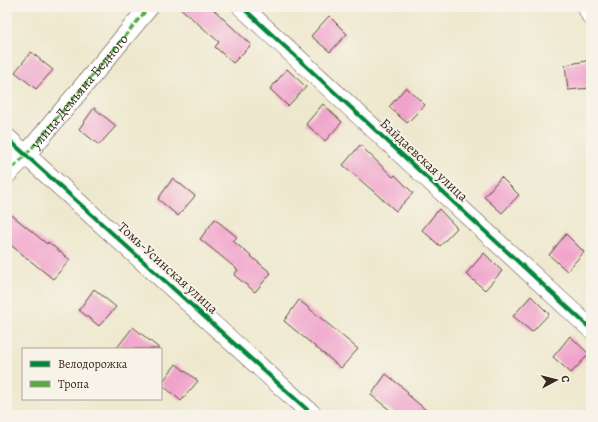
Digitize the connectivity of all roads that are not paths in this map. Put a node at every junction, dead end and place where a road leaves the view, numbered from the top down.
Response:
1 (149, 7) edge
2 (242, 7) edge
3 (587, 7) edge
4 (591, 16) edge
5 (7, 138) edge
6 (26, 154) junction
7 (7, 174) edge
8 (591, 329) edge
9 (313, 415) edge

1 - 6 street, улица Демьяна Бедного
2 - 8 street, Байдаевская улица
3 - 4 street
5 - 6 street, Томь-Усинская улица
6 - 7 street, улица Демьяна Бедного
6 - 9 street, Томь-Усинская улица

